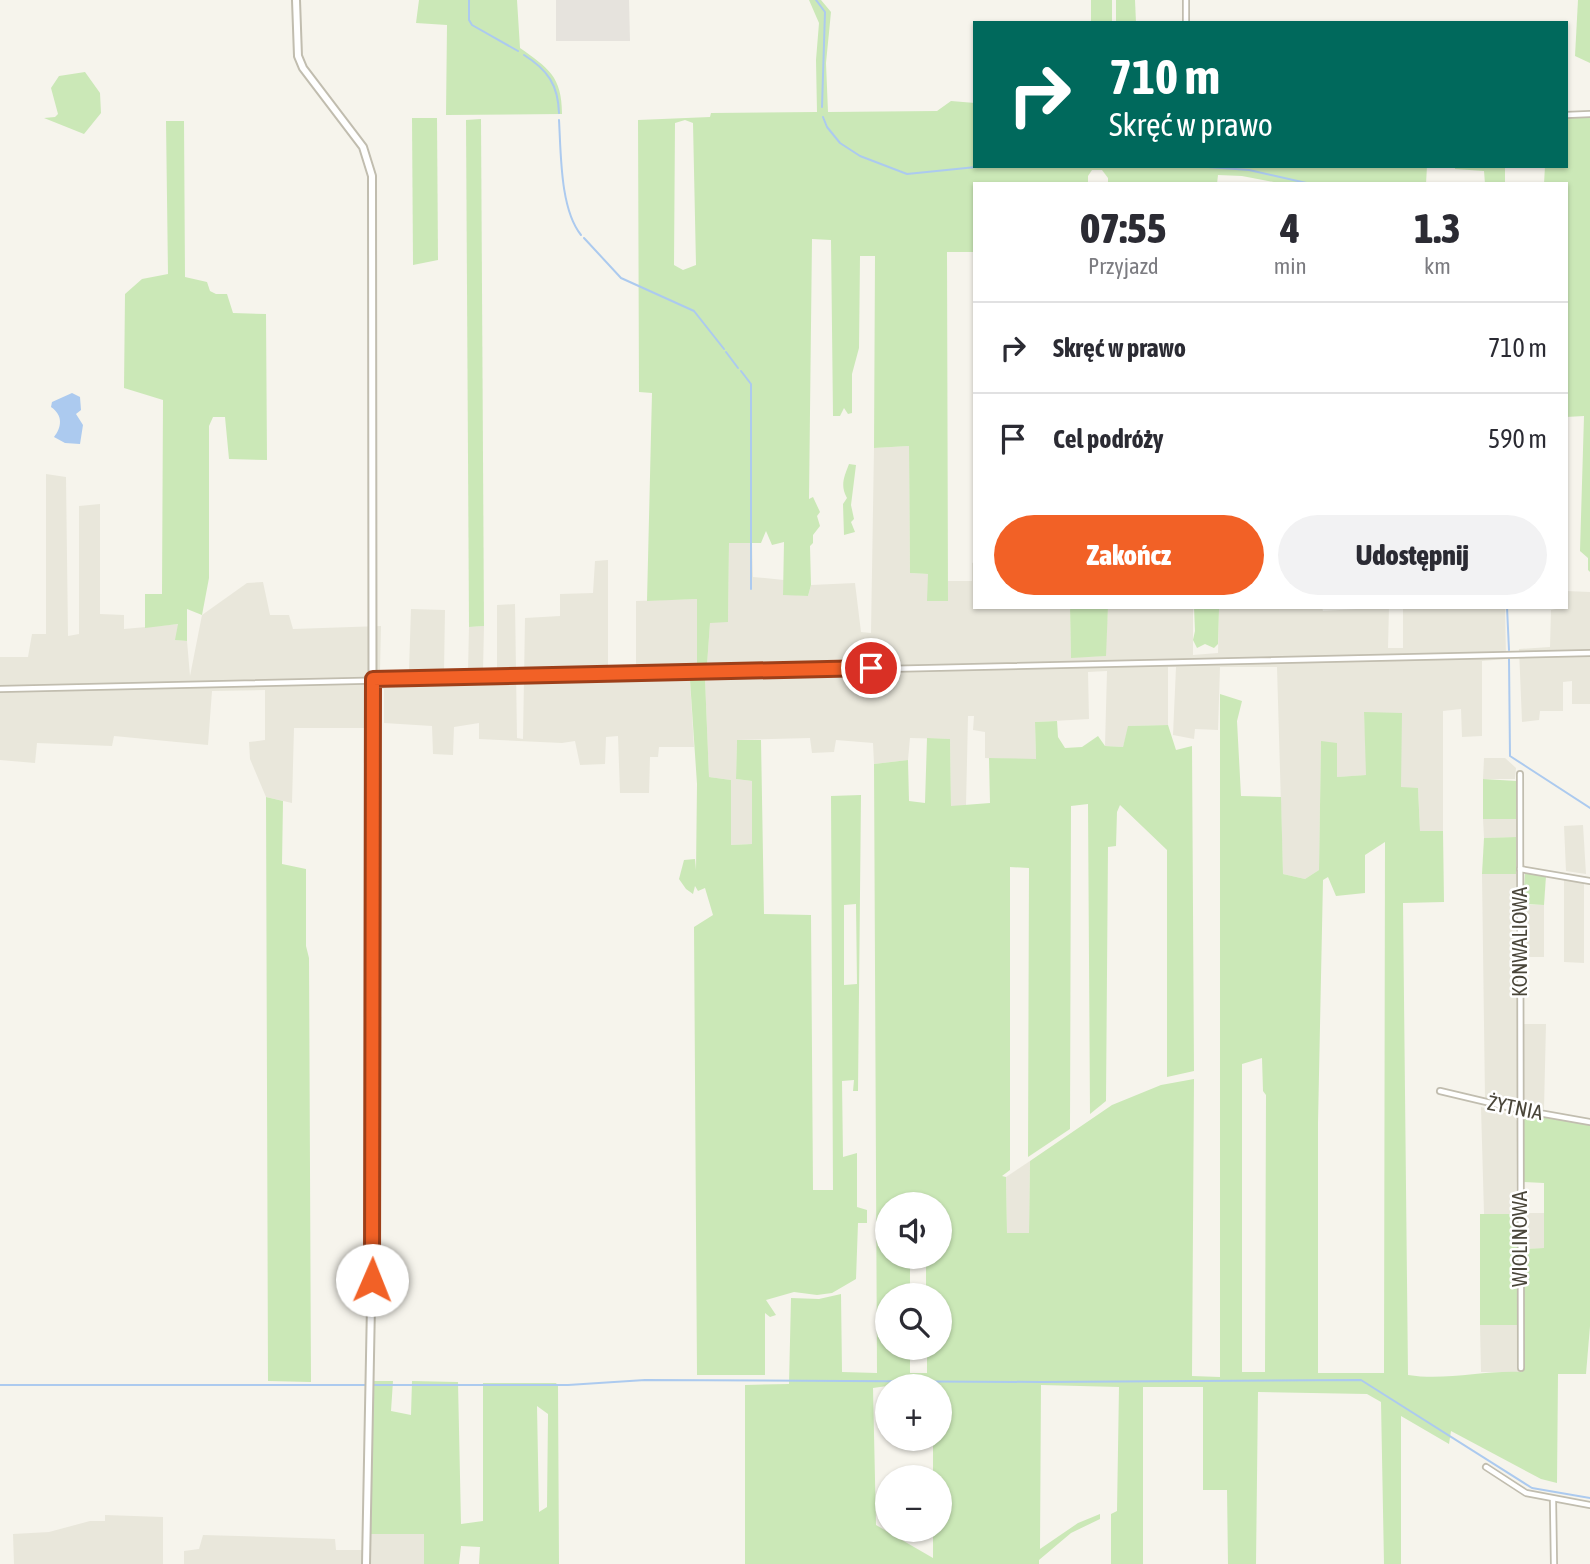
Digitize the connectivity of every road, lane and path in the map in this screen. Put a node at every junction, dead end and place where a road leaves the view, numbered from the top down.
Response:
1 (296, 0) edge
2 (1186, 0) edge
3 (1186, 21) edge
4 (1590, 114) edge
5 (1568, 115) edge
6 (1590, 653) edge
7 (373, 679) junction
8 (0, 689) edge
9 (1520, 774) dead end
10 (1520, 869) junction
11 (1590, 881) edge
12 (1440, 1091) dead end
13 (1521, 1110) junction
14 (1590, 1122) edge
15 (1521, 1368) dead end
16 (1486, 1467) dead end
17 (1553, 1500) junction
18 (1590, 1505) edge
19 (366, 1564) edge
20 (1553, 1564) edge

1 - 7 street
2 - 3 street
4 - 5 street
6 - 7 street
7 - 8 street
7 - 19 street
9 - 10 street, KONWALIOWA
10 - 11 street
10 - 13 street, KONWALIOWA
12 - 13 street, ŻYTNIA
13 - 14 street, ŻYTNIA
13 - 15 street, WIOLINOWA
16 - 17 street
17 - 18 street
17 - 20 street

